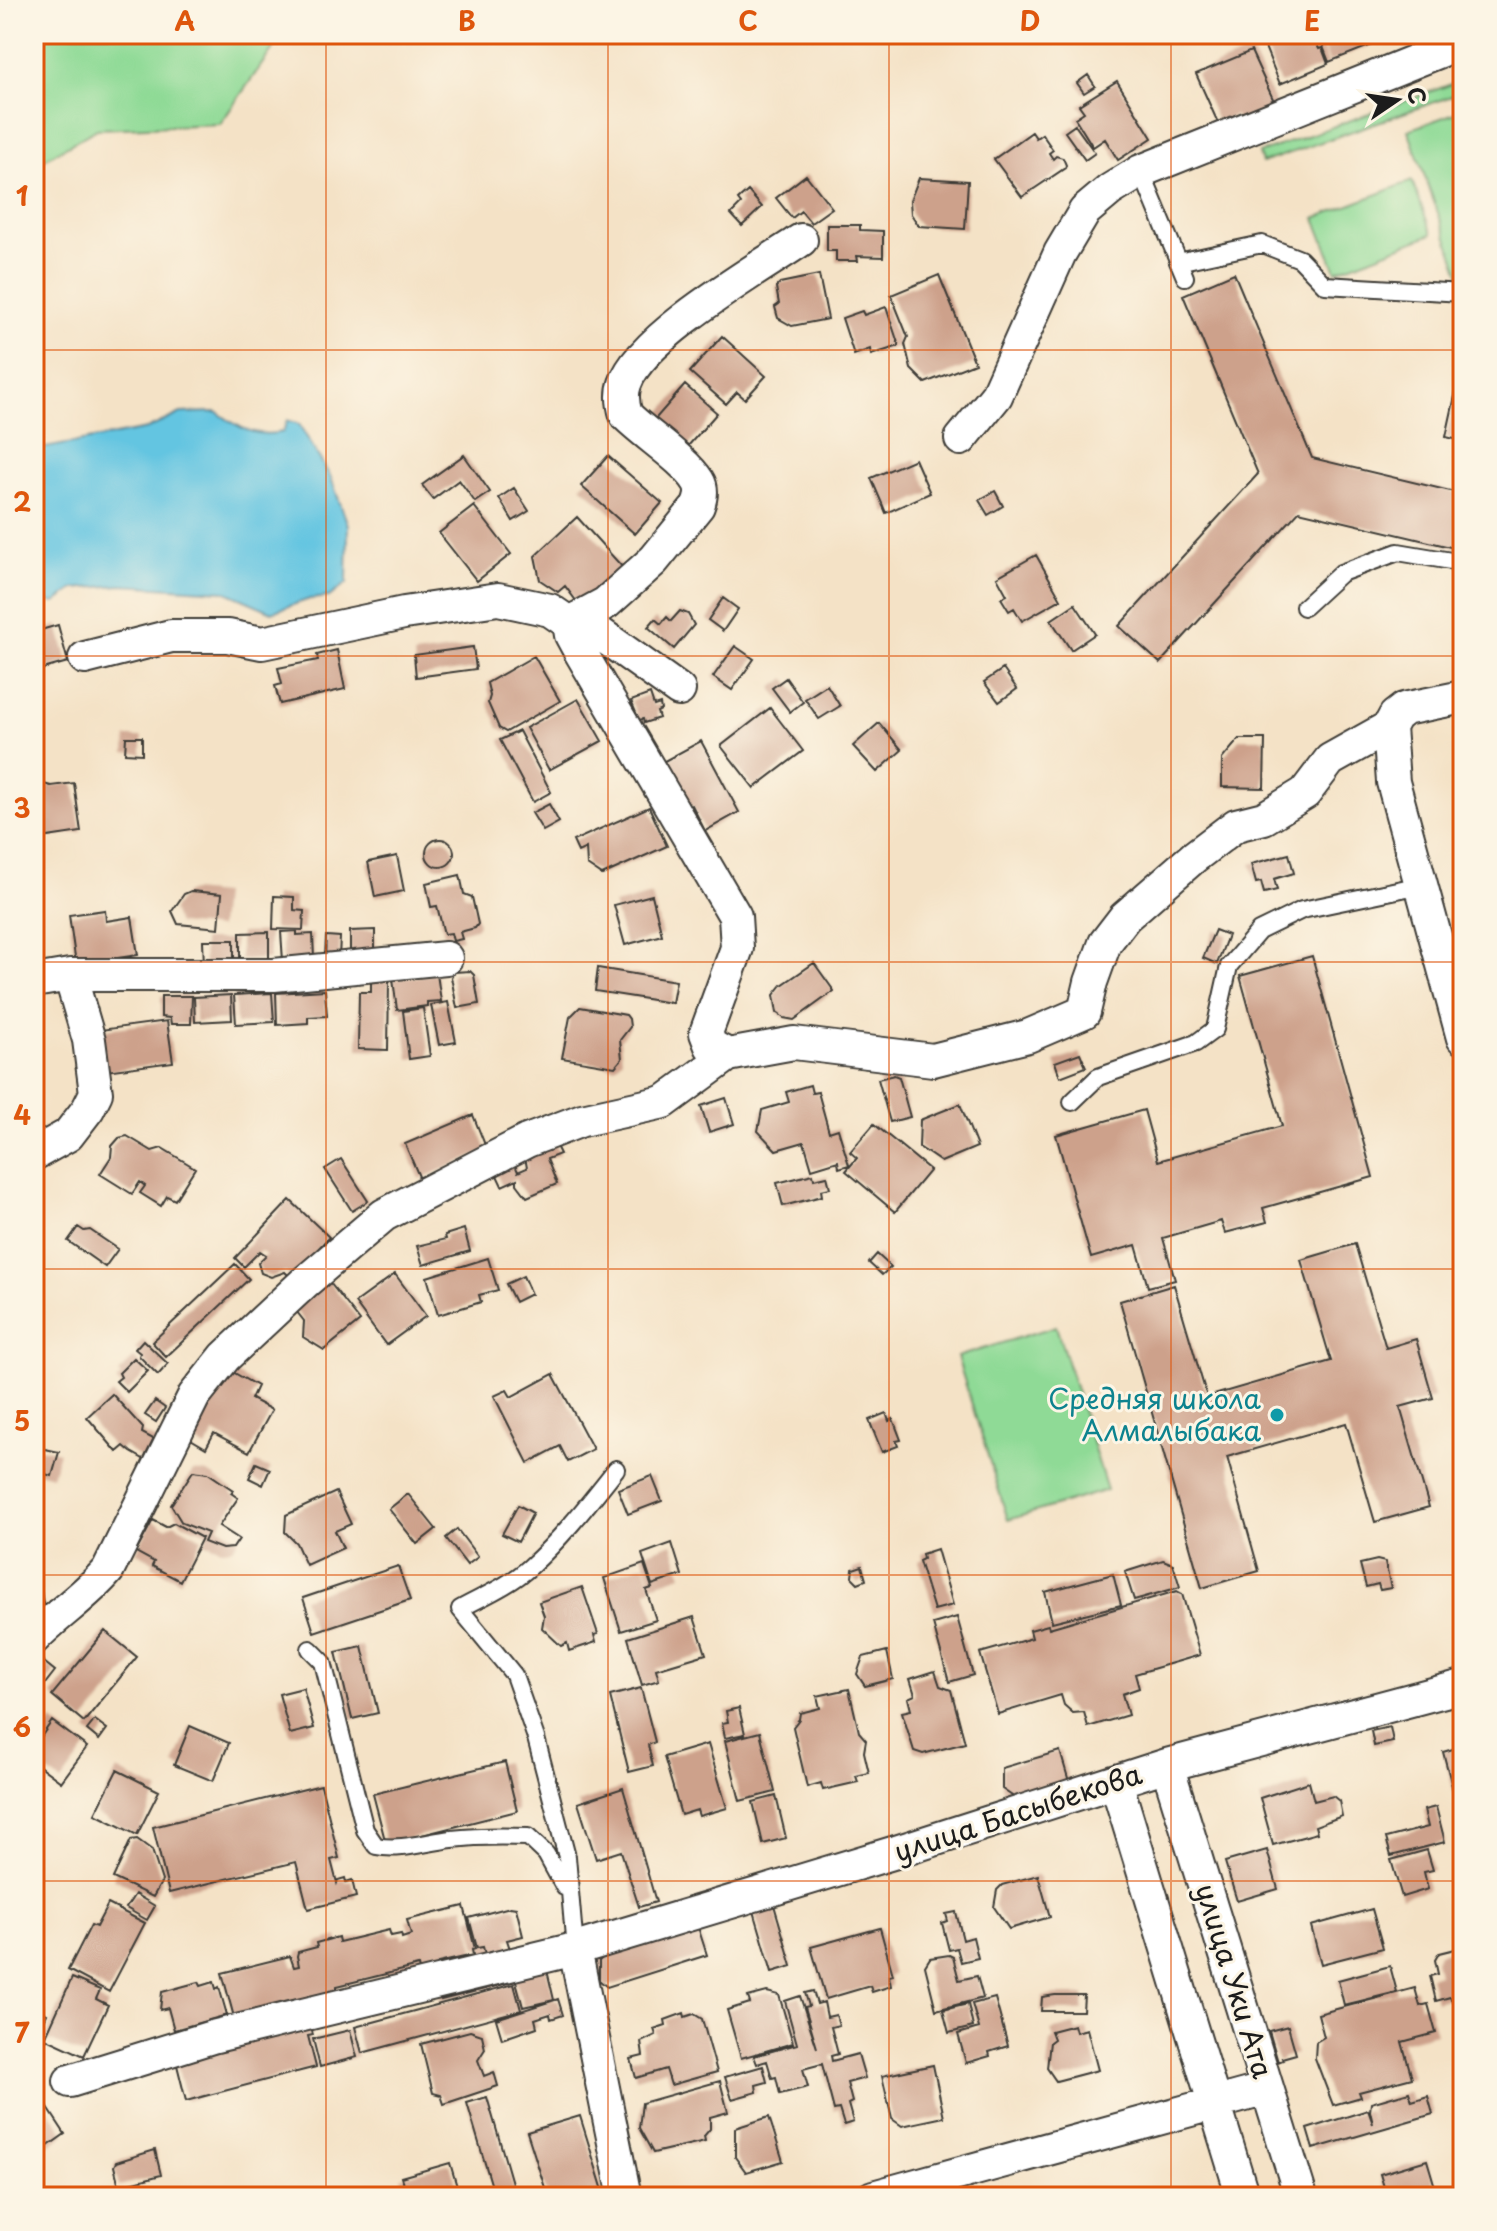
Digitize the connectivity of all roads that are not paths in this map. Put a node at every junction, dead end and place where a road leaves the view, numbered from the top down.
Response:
1 (1463, 42) edge
2 (1141, 171) junction
3 (801, 240) dead end
4 (1463, 293) edge
5 (961, 439) dead end
6 (1463, 563) edge
7 (1304, 607) dead end
8 (574, 620) junction
9 (85, 658) dead end
10 (679, 690) dead end
11 (1463, 697) edge
12 (1389, 727) junction
13 (1421, 885) junction
14 (446, 958) dead end
15 (70, 975) junction
16 (34, 981) edge
17 (1463, 1038) edge
18 (717, 1044) junction
19 (1072, 1102) dead end
20 (34, 1154) edge
21 (616, 1469) dead end
22 (34, 1638) edge
23 (310, 1649) dead end
24 (1463, 1686) edge
25 (1167, 1765) junction
26 (1116, 1782) junction
27 (569, 1900) junction
28 (1211, 1910) junction
29 (1159, 1925) junction
30 (575, 1949) junction
31 (70, 2081) dead end
32 (1267, 2089) junction
33 (1214, 2104) junction
34 (625, 2197) edge
35 (873, 2197) edge
36 (1243, 2197) edge
37 (1301, 2197) edge

1 - 2 street
2 - 4 lane
2 - 5 street
3 - 8 street
6 - 7 lane
8 - 9 street
8 - 10 street
8 - 18 street
11 - 12 street
12 - 13 street
12 - 18 street
13 - 17 street
13 - 19 lane
14 - 15 street
15 - 16 street
15 - 20 street
18 - 22 street
21 - 27 lane
23 - 27 lane
24 - 25 street, улица Басыбекова
25 - 26 street, улица Басыбекова
25 - 28 street, улица Уки Ата
26 - 29 street, улица Уки Ата
26 - 30 street, улица Басыбекова
27 - 30 lane
28 - 29 street
28 - 32 street, улица Уки Ата
29 - 33 street, улица Уки Ата
30 - 31 street, улица Басыбекова
30 - 34 street
32 - 33 street
32 - 37 street, улица Уки Ата
33 - 35 street
33 - 36 street, улица Уки Ата

